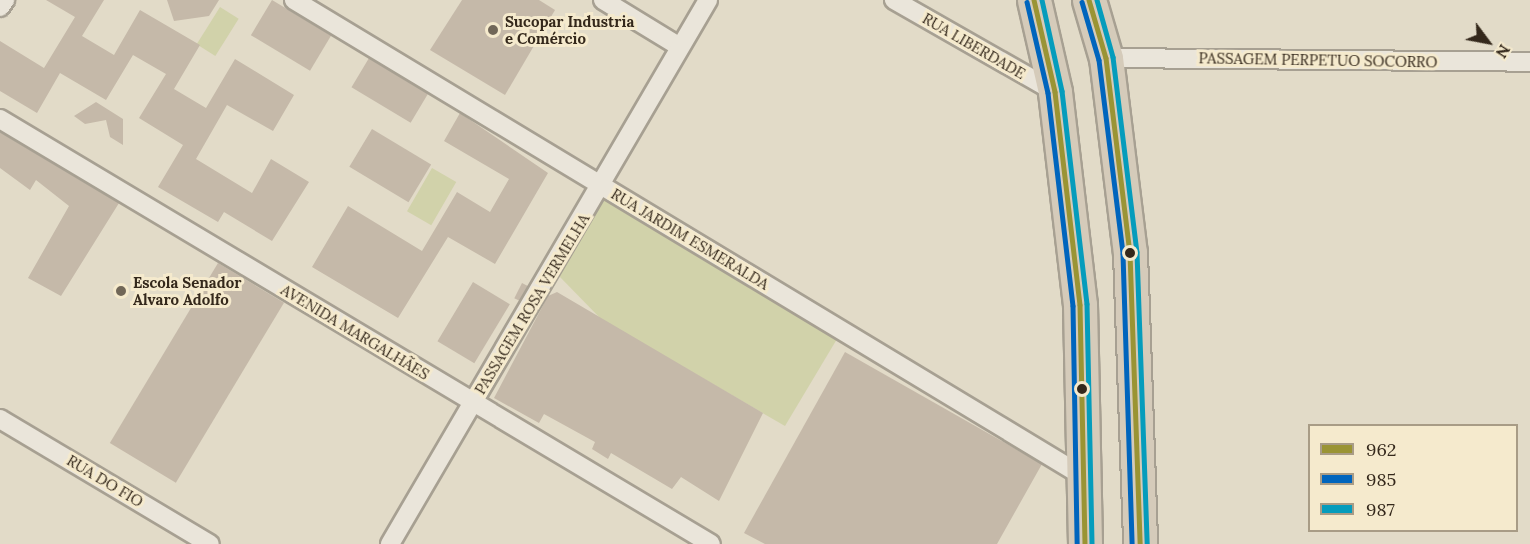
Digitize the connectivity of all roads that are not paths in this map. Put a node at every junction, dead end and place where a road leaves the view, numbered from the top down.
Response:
1 (4, 0) edge
2 (294, 0) edge
3 (603, 0) edge
4 (708, 0) edge
5 (894, 0) edge
6 (1034, 0) edge
7 (1089, 0) edge
8 (0, 7) edge
9 (680, 47) junction
10 (1106, 58) junction
11 (1530, 62) edge
12 (1055, 92) junction
13 (0, 119) edge
14 (603, 186) junction
15 (473, 403) junction
16 (0, 419) edge
17 (1086, 478) junction
18 (210, 544) edge
19 (390, 544) edge
20 (711, 544) edge
21 (1085, 544) edge
22 (1140, 544) edge

1 - 8 street
2 - 14 street, RUA JARDIM ESMERALDA
3 - 9 street
4 - 9 street, PASSAGEM ROSA VERMELHA
5 - 12 street, RUA LIBERDADE
6 - 12 highway
7 - 10 highway
9 - 14 street, PASSAGEM ROSA VERMELHA
10 - 11 street, PASSAGEM PERPETUO SOCORRO
10 - 22 highway
12 - 17 highway
13 - 15 street, AVENIDA MARGALHÃES
14 - 15 street, PASSAGEM ROSA VERMELHA
14 - 17 street, RUA JARDIM ESMERALDA
15 - 19 street, PASSAGEM ROSA VERMELHA
15 - 20 street, AVENIDA MARGALHÃES
16 - 18 street, RUA DO FIO
17 - 21 highway

